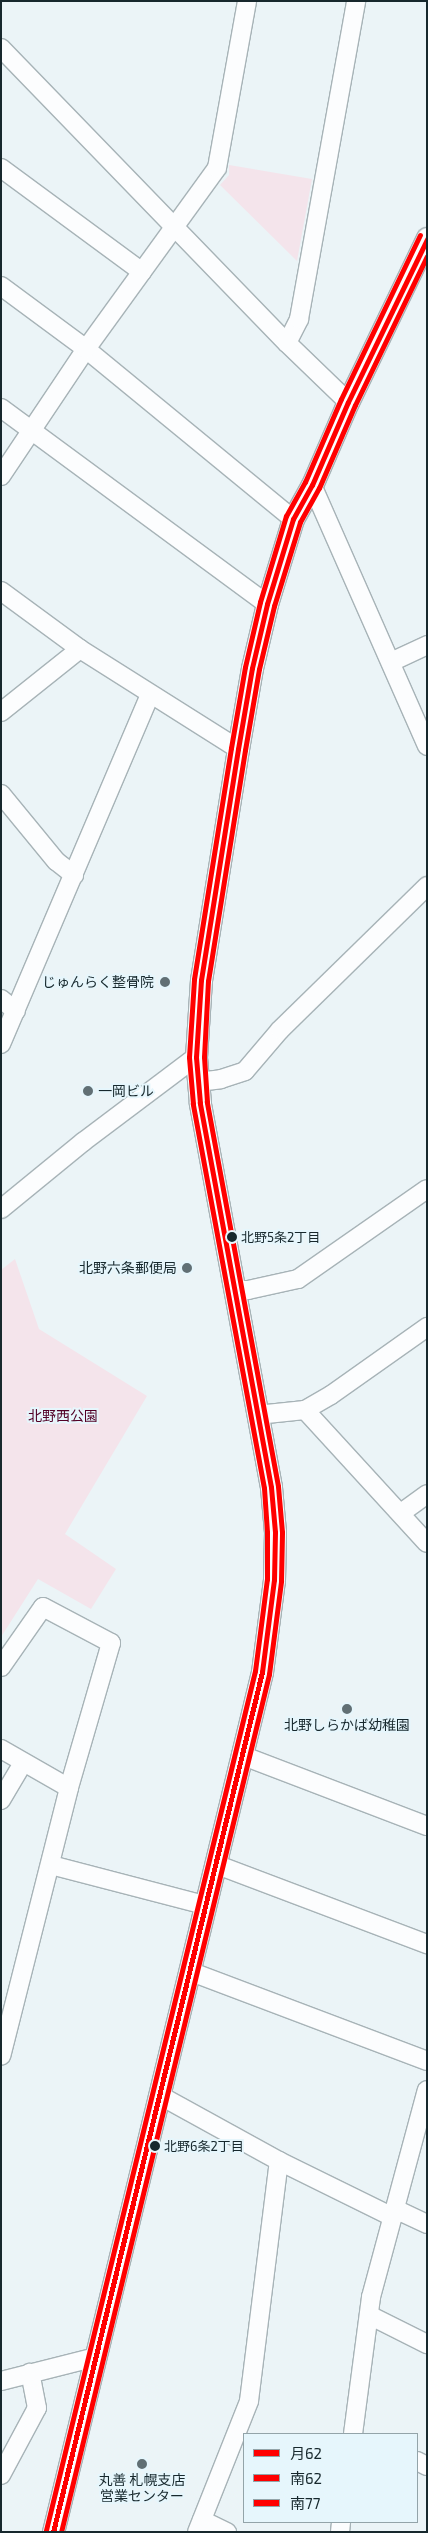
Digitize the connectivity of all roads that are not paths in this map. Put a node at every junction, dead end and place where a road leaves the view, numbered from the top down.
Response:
1 (247, 1) edge
2 (356, 1) edge
3 (1, 48) edge
4 (1, 168) edge
5 (175, 226) junction
6 (424, 250) edge
7 (142, 272) junction
8 (1, 286) edge
9 (287, 343) junction
10 (86, 349) junction
11 (348, 402) junction
12 (1, 408) edge
13 (32, 431) junction
14 (1, 476) edge
15 (312, 485) junction
16 (293, 519) junction
17 (1, 591) edge
18 (267, 604) junction
19 (427, 645) edge
20 (80, 650) junction
21 (391, 662) junction
22 (150, 695) junction
23 (1, 712) edge
24 (427, 746) edge
25 (238, 749) junction
26 (1, 794) edge
27 (74, 875) junction
28 (427, 886) edge
29 (1, 999) edge
30 (16, 1011) junction
31 (1, 1044) edge
32 (196, 1057) junction
33 (198, 1082) junction
34 (427, 1190) edge
35 (1, 1209) edge
36 (235, 1290) junction
37 (427, 1327) edge
38 (305, 1410) junction
39 (258, 1416) junction
40 (427, 1494) edge
41 (401, 1513) junction
42 (427, 1543) edge
43 (1, 1667) edge
44 (1, 1749) edge
45 (242, 1755) junction
46 (23, 1763) junction
47 (69, 1788) junction
48 (1, 1800) edge
49 (427, 1826) edge
50 (215, 1864) junction
51 (51, 1865) junction
52 (205, 1905) junction
53 (427, 1944) edge
54 (189, 1971) junction
55 (9, 1998) edge
56 (1, 2056) edge
57 (427, 2061) edge
58 (427, 2090) edge
59 (159, 2095) junction
60 (279, 2161) junction
61 (394, 2213) junction
62 (427, 2224) edge
63 (369, 2315) junction
64 (427, 2344) edge
65 (96, 2357) junction
66 (30, 2373) junction
67 (1, 2382) edge
68 (357, 2433) edge
69 (1, 2475) edge
70 (199, 2526) edge
71 (53, 2532) edge
72 (227, 2532) edge

1 - 5 street
2 - 9 street
3 - 5 street
4 - 7 street
5 - 7 street
5 - 9 street
6 - 11 street
7 - 10 street
8 - 10 street
9 - 11 street
10 - 13 street
10 - 16 street
11 - 15 street
12 - 13 street
13 - 14 street
13 - 18 street
15 - 16 street
15 - 21 street
16 - 18 street
17 - 20 street
18 - 25 street
19 - 21 street
20 - 22 street
20 - 23 street
21 - 24 street
22 - 25 street
22 - 27 street
25 - 32 street
26 - 27 street
27 - 30 street
28 - 33 street
29 - 30 street
30 - 31 street
32 - 33 street
32 - 35 street
33 - 36 street
34 - 36 street
36 - 39 street
37 - 38 street
38 - 39 street
38 - 41 street
39 - 45 street
40 - 41 street
41 - 42 street
43 - 47 street
44 - 46 street
45 - 49 street
45 - 50 street
46 - 47 street
46 - 48 street
47 - 51 street
50 - 52 street
50 - 53 street
51 - 52 street
51 - 55 street
52 - 54 street
54 - 57 street
54 - 59 street
55 - 56 street
58 - 61 street
59 - 60 street
59 - 65 street
60 - 61 street
60 - 70 street
61 - 62 street
61 - 63 street
63 - 64 street
63 - 68 street
65 - 66 street
65 - 71 street
66 - 67 street
66 - 69 street
70 - 72 street

